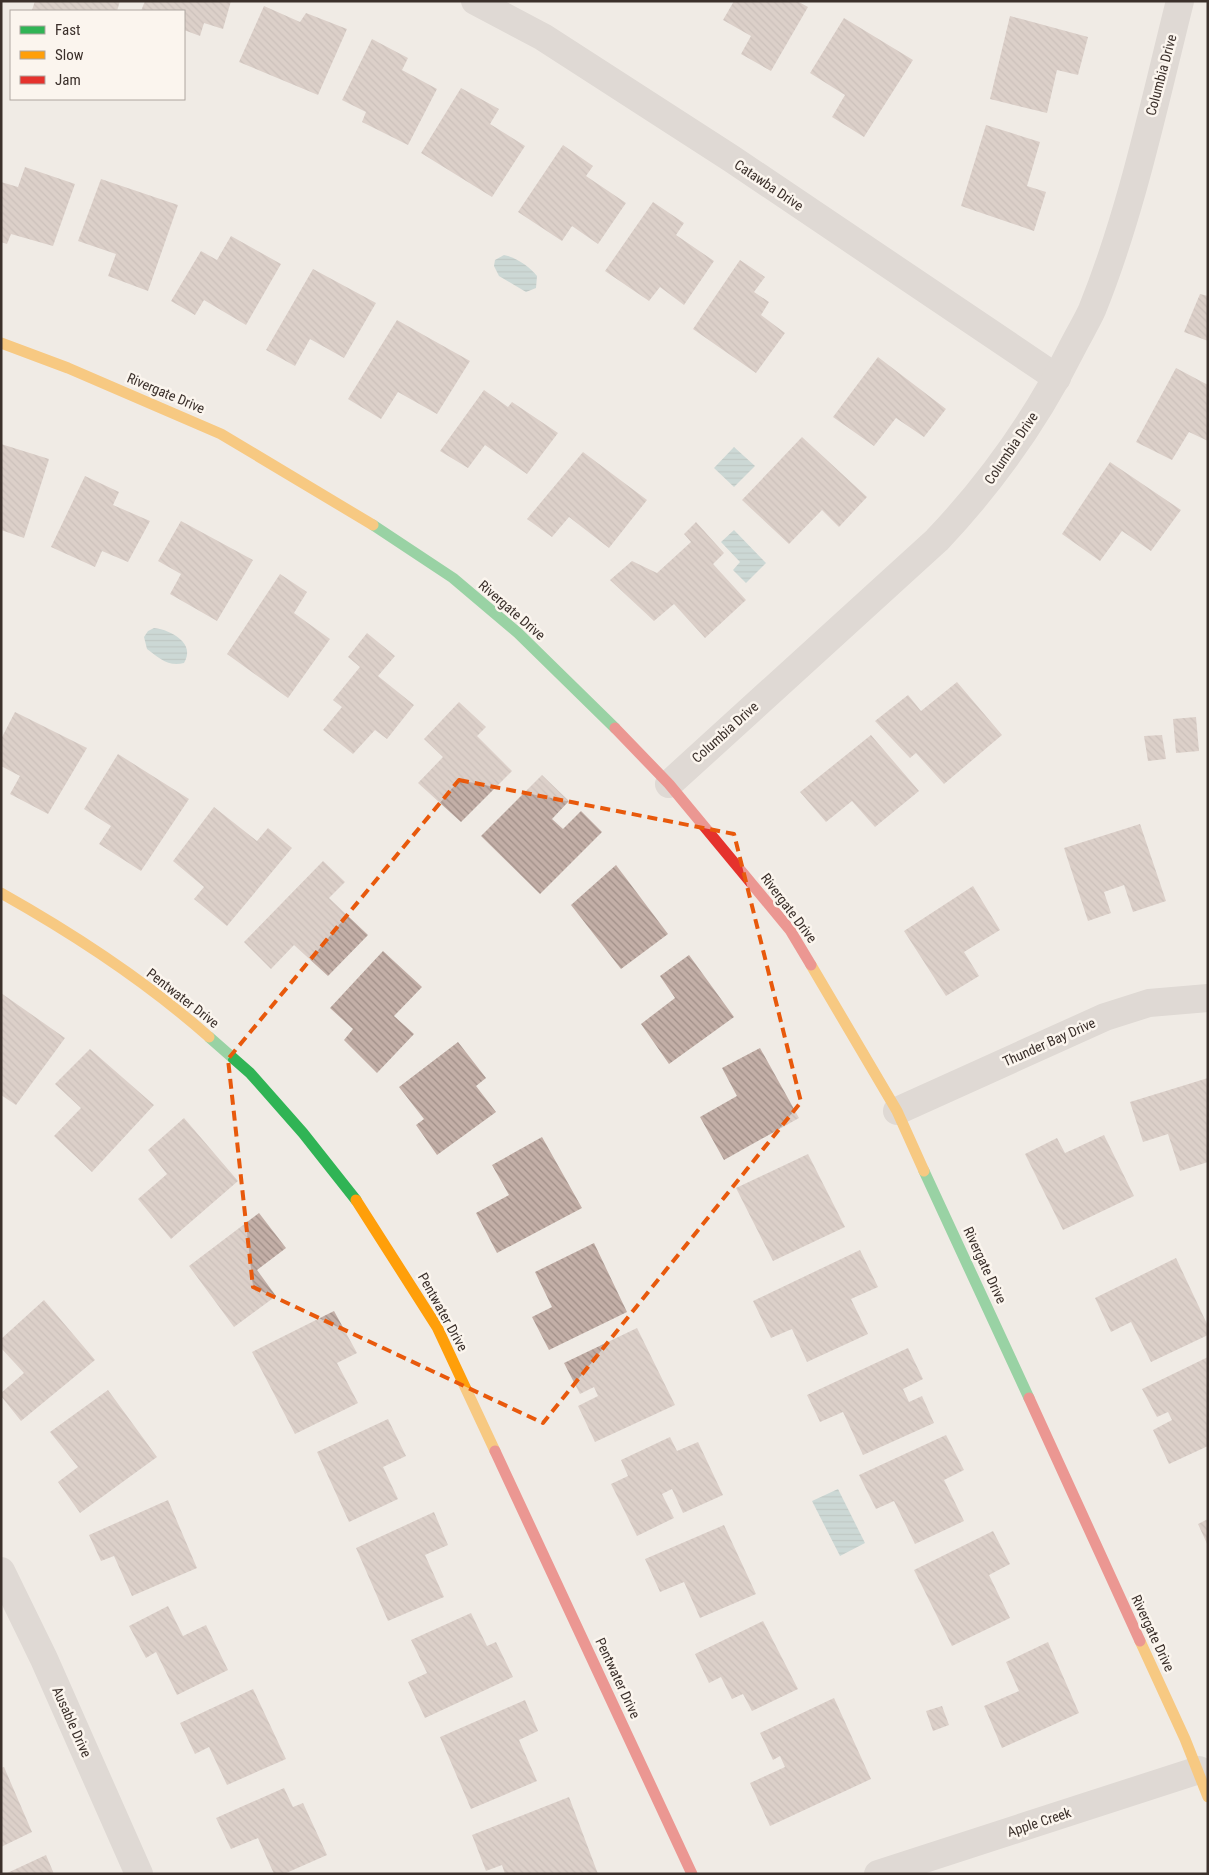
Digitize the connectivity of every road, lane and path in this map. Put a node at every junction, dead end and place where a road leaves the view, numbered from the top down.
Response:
1 (475, 1) edge
2 (1180, 1) edge
3 (1, 343) edge
4 (1057, 378) junction
5 (668, 784) junction
6 (1, 893) edge
7 (1208, 998) edge
8 (897, 1111) junction
9 (1, 1571) edge
10 (1199, 1770) junction
11 (1208, 1797) edge
12 (139, 1874) edge
13 (692, 1874) edge
14 (878, 1874) edge

1 - 4 street, Catawba Drive
2 - 4 street, Columbia Drive
3 - 5 street, Rivergate Drive
4 - 5 street, Columbia Drive
5 - 8 street, Rivergate Drive
6 - 13 street, Pentwater Drive
7 - 8 street, Thunder Bay Drive
8 - 10 street, Rivergate Drive
9 - 12 street, Ausable Drive
10 - 11 street, Rivergate Drive
10 - 14 street, Apple Creek

